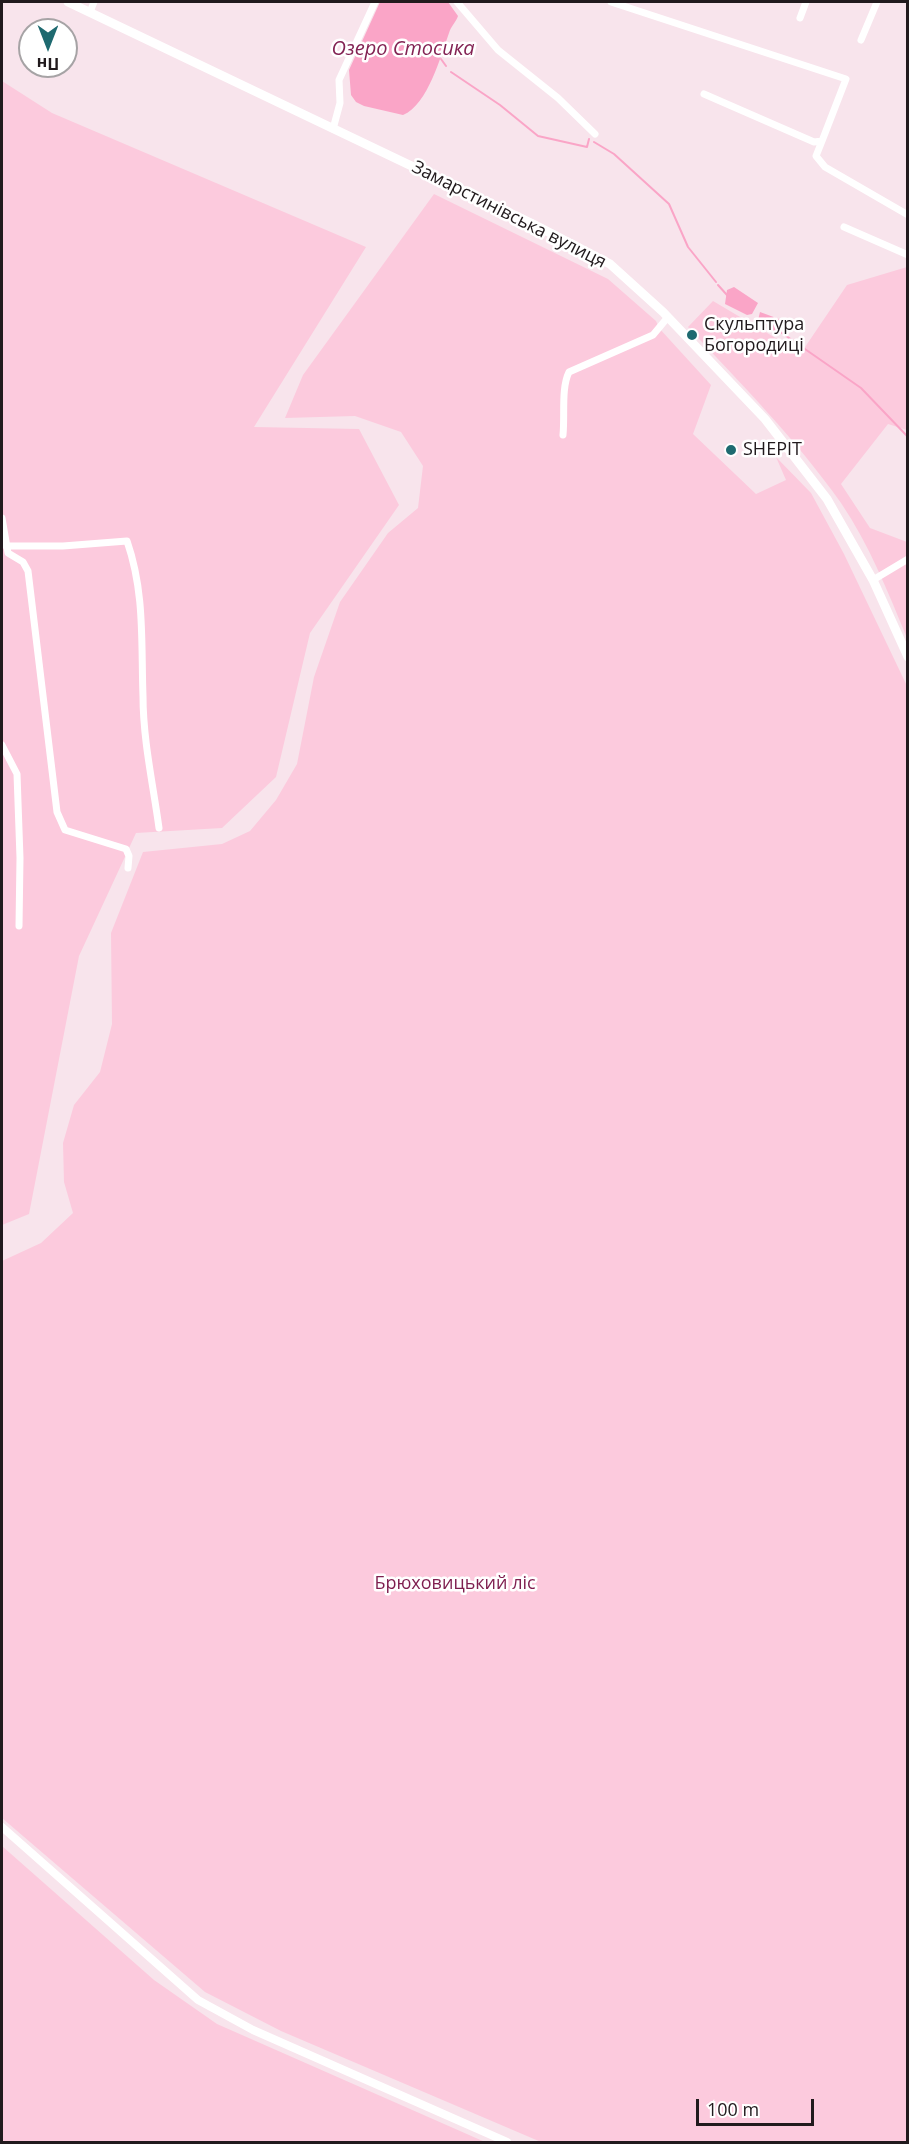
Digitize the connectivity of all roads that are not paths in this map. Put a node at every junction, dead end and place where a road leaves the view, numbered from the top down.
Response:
1 (68, 2) edge
2 (94, 2) edge
3 (375, 2) edge
4 (457, 2) edge
5 (611, 2) edge
6 (806, 2) edge
7 (877, 2) edge
8 (90, 12) junction
9 (800, 18) dead end
10 (861, 40) dead end
11 (704, 94) dead end
12 (333, 129) junction
13 (595, 134) dead end
14 (822, 141) junction
15 (908, 215) edge
16 (844, 227) dead end
17 (908, 255) edge
18 (668, 317) junction
19 (563, 435) dead end
20 (2, 518) edge
21 (4, 544) edge
22 (908, 559) edge
23 (873, 580) junction
24 (908, 657) edge
25 (2, 745) edge
26 (159, 828) dead end
27 (128, 868) dead end
28 (19, 926) dead end
29 (2, 1827) edge
30 (507, 2142) edge

1 - 8 main road, Замарстинівська вулиця
2 - 8 street
3 - 12 street
4 - 13 street
5 - 14 street
6 - 9 street
7 - 10 street
8 - 12 main road, Замарстинівська вулиця
11 - 14 street
12 - 18 main road, Замарстинівська вулиця
14 - 15 street
16 - 17 street
18 - 19 street
18 - 23 main road, Замарстинівська вулиця
20 - 21 street
21 - 26 street
21 - 27 street
22 - 23 street
23 - 24 main road, Замарстинівська вулиця
25 - 28 street
29 - 30 street

